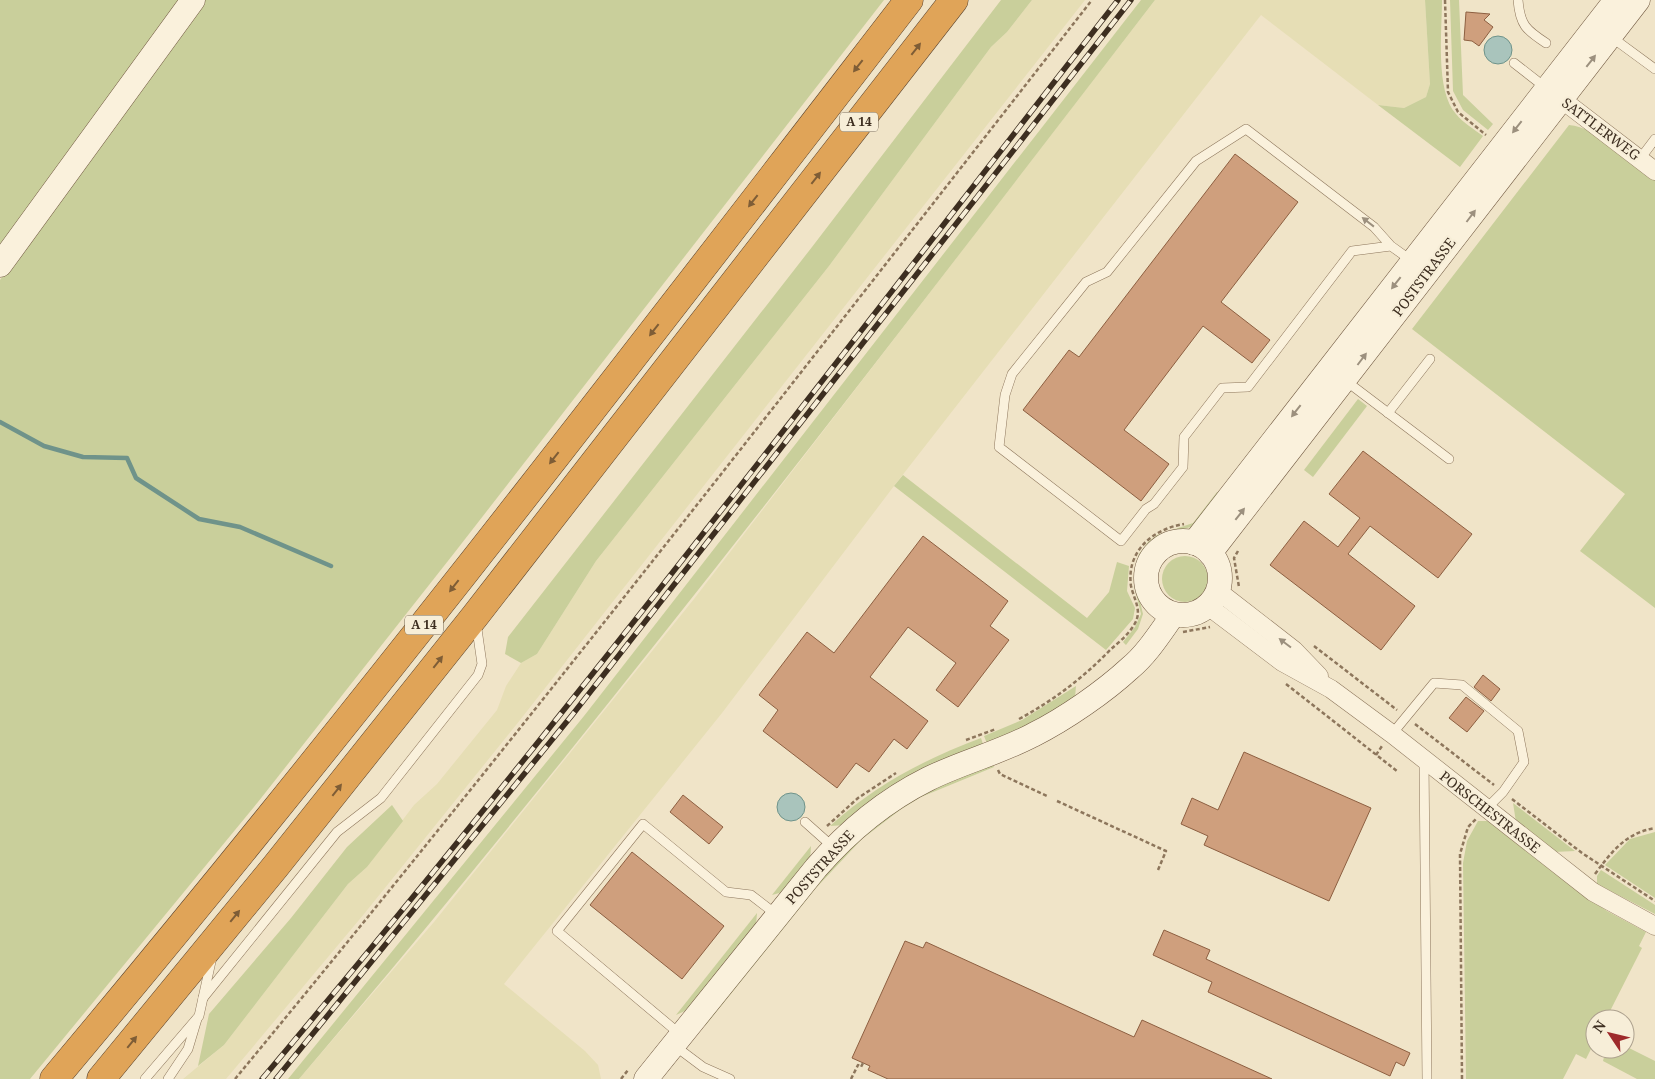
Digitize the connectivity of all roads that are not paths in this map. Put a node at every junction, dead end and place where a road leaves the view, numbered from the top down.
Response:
1 (193, 0) edge
2 (909, 0) edge
3 (954, 0) edge
4 (1518, 0) edge
5 (1616, 0) edge
6 (1638, 0) edge
7 (1610, 36) junction
8 (1546, 43) dead end
9 (1514, 62) dead end
10 (1655, 69) edge
11 (1554, 94) junction
12 (1655, 139) edge
13 (1640, 159) junction
14 (1655, 171) edge
15 (1391, 246) junction
16 (1412, 262) junction
17 (0, 265) edge
18 (1430, 359) dead end
19 (1345, 381) junction
20 (1388, 413) junction
21 (1449, 459) dead end
22 (1198, 539) junction
23 (1212, 608) junction
24 (1165, 611) junction
25 (475, 616) junction
26 (1392, 734) junction
27 (1424, 759) junction
28 (1486, 809) junction
29 (805, 822) dead end
30 (826, 841) junction
31 (777, 916) junction
32 (1655, 926) edge
33 (216, 940) junction
34 (203, 998) junction
35 (199, 1016) junction
36 (678, 1040) junction
37 (54, 1079) edge
38 (101, 1079) edge
39 (145, 1079) edge
40 (168, 1079) edge
41 (646, 1079) edge
42 (730, 1079) edge
43 (1427, 1079) edge

1 - 17 street
2 -> 37 highway, A 14
25 -> 3 highway, A 14
4 - 8 lane
5 - 11 street, POSTSTRASSE
6 - 7 street, POSTSTRASSE
7 - 10 lane
11 -> 7 street, POSTSTRASSE
9 - 11 lane
11 - 13 street, SATTLERWEG
11 -> 16 street, POSTSTRASSE
19 -> 11 street, POSTSTRASSE
12 - 13 lane
13 - 14 street, SATTLERWEG
15 -> 15 lane
15 - 16 lane
16 -> 22 street, POSTSTRASSE
18 - 20 lane
19 - 20 lane
22 -> 19 street, POSTSTRASSE
20 - 21 lane
22 - 23 street
22 - 24 street
23 - 24 street
23 - 26 street, PORSCHESTRASSE
24 - 30 street, POSTSTRASSE
33 -> 25 highway, A 14
25 - 34 lane
26 - 27 street, PORSCHESTRASSE
26 - 28 lane
27 - 28 street, PORSCHESTRASSE
27 - 43 lane
28 - 32 street, PORSCHESTRASSE
29 - 30 lane
30 - 31 street, POSTSTRASSE
31 - 36 street, POSTSTRASSE
31 - 36 lane
33 - 34 lane
38 -> 33 highway, A 14
34 - 35 lane
35 - 39 lane
35 - 40 lane
36 - 41 street, POSTSTRASSE
36 - 42 lane

